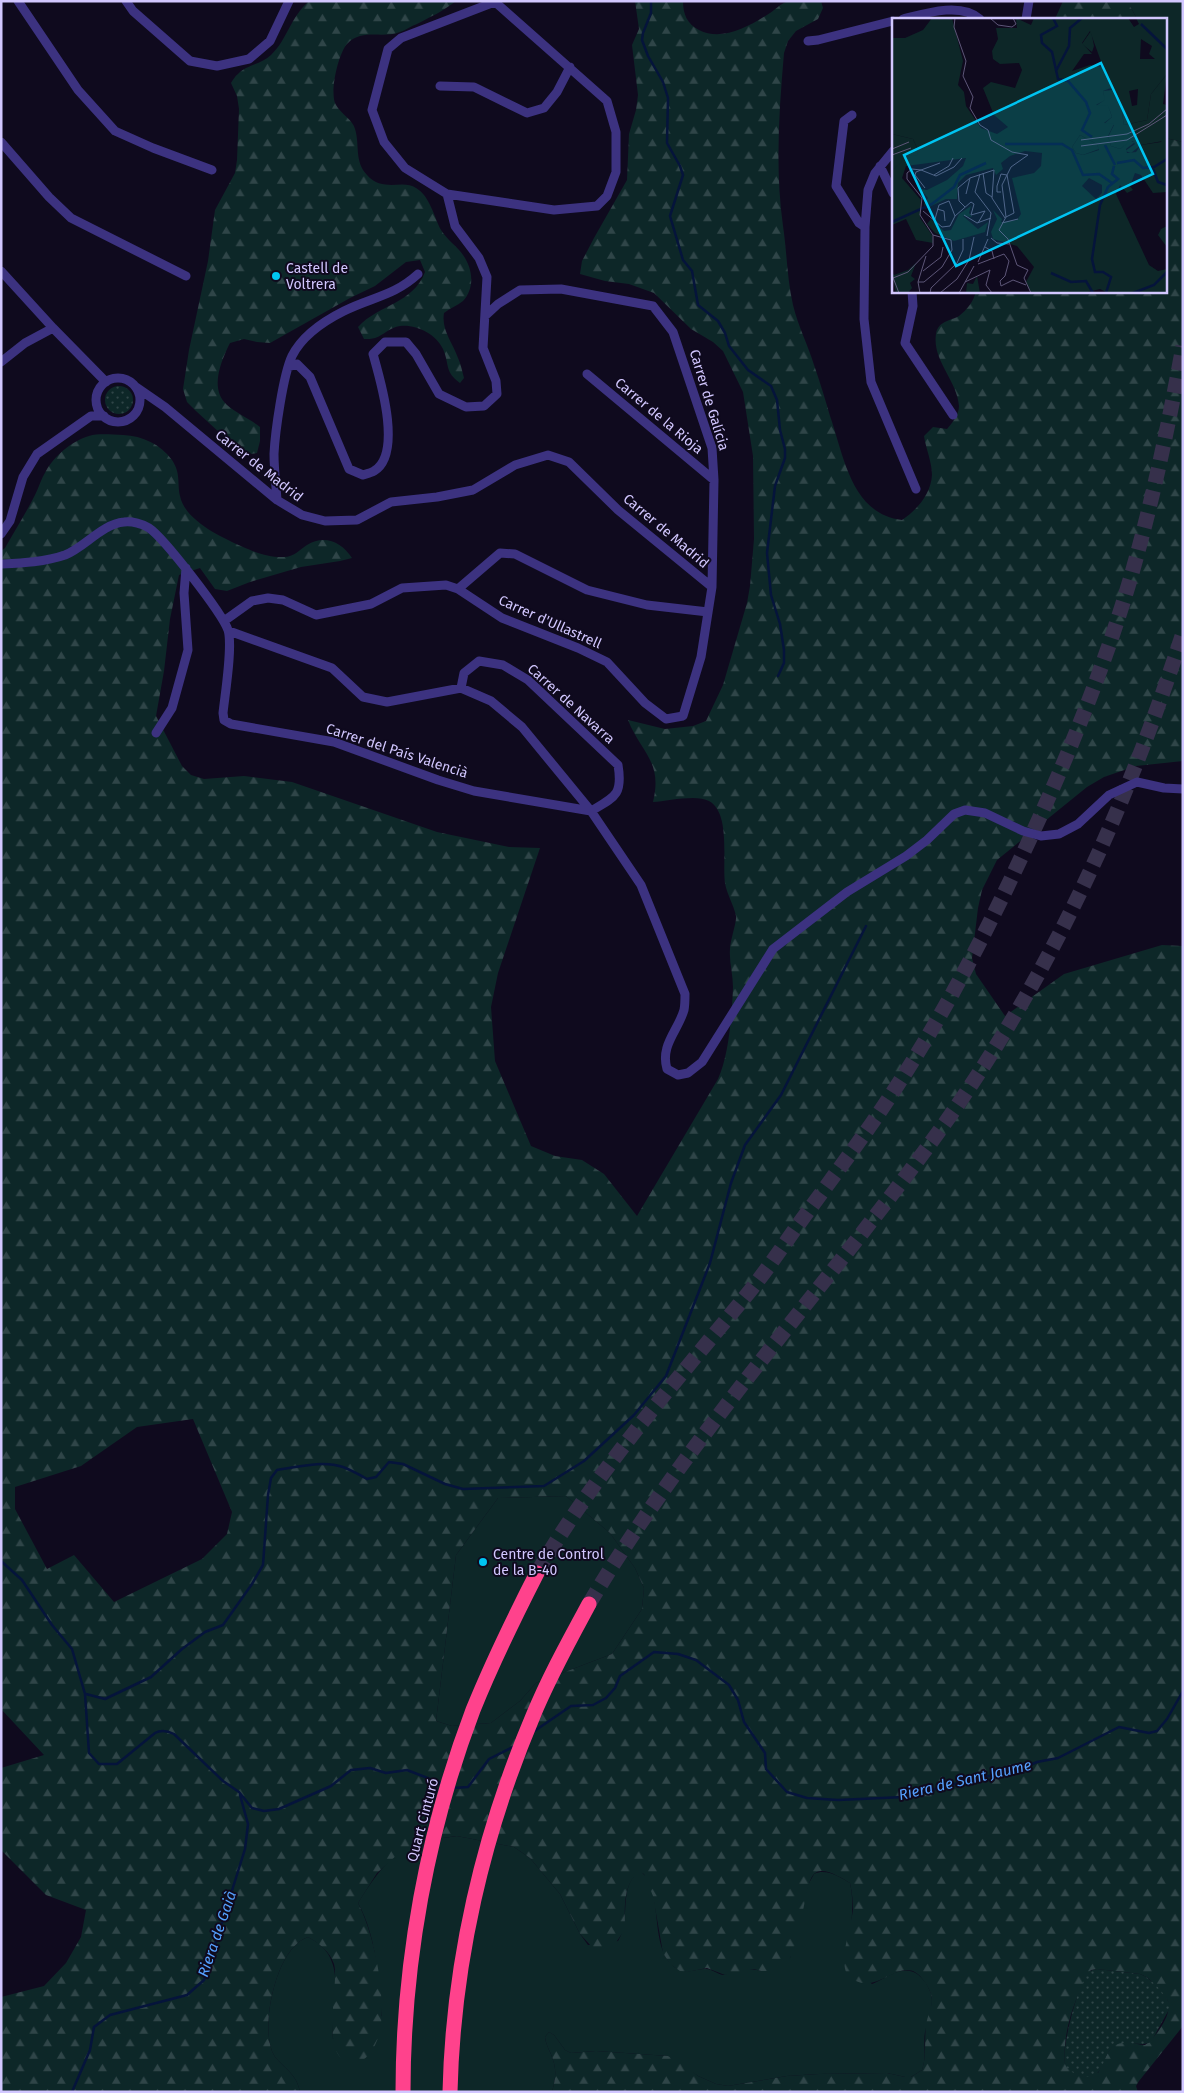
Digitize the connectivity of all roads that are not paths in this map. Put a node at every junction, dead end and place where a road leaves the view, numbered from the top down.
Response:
1 (18, 1) edge
2 (126, 1) edge
3 (289, 1) edge
4 (1029, 1) edge
5 (496, 2) edge
6 (909, 18) edge
7 (978, 18) edge
8 (1026, 18) edge
9 (892, 21) edge
10 (808, 40) dead end
11 (570, 67) junction
12 (440, 86) dead end
13 (852, 115) dead end
14 (1, 142) edge
15 (892, 152) edge
16 (880, 166) junction
17 (212, 170) dead end
18 (892, 191) edge
19 (447, 194) junction
20 (865, 227) junction
21 (1, 271) edge
22 (418, 274) dead end
23 (186, 276) dead end
24 (912, 292) edge
25 (485, 316) junction
26 (53, 328) junction
27 (1, 362) edge
28 (288, 367) junction
29 (588, 374) dead end
30 (106, 382) junction
31 (136, 387) junction
32 (953, 415) dead end
33 (104, 416) junction
34 (714, 480) junction
35 (916, 489) dead end
36 (278, 500) junction
37 (1, 534) edge
38 (1, 564) edge
39 (186, 568) junction
40 (712, 587) junction
41 (458, 590) junction
42 (708, 612) junction
43 (224, 621) junction
44 (229, 632) junction
45 (461, 688) junction
46 (683, 716) joint
47 (156, 733) dead end
48 (1183, 789) edge
49 (591, 811) junction
50 (537, 1573) tunnel mouth
51 (589, 1604) tunnel mouth
52 (403, 2092) edge
53 (450, 2092) edge

1 - 17 street
2 - 3 street
4 - 8 street
5 - 11 street
5 - 19 street
6 - 7 street
9 - 10 street
11 - 12 street
11 - 19 street
13 - 20 street
14 - 23 street
15 - 16 street
16 - 18 street
16 - 20 street
19 - 25 street
20 - 35 street
21 - 26 street
22 - 28 street
24 - 32 street
25 - 28 street
25 - 34 street, Carrer de Galícia
26 - 27 street
26 - 30 street
28 - 36 street
29 - 34 street, Carrer de la Rioja
30 - 31 street
30 - 33 street
31 - 33 street
31 - 36 street, Carrer de Madrid
33 - 37 street
34 - 40 street, Carrer de Galícia
36 - 40 street, Carrer de Madrid
38 - 39 street
39 - 43 street
39 - 47 street
40 - 42 street, Carrer de Galícia
41 - 42 street
41 - 43 street, Carrer d'Ullastrell
41 - 46 street, Carrer d'Ullastrell
42 - 46 street, Carrer de Galícia
43 - 44 street
44 - 45 street
44 - 49 street, Carrer del País Valencià
45 - 49 street
45 - 49 street, Carrer de Navarra
48 - 49 street
50 - 52 highway, Quart Cinturó
51 - 53 highway

